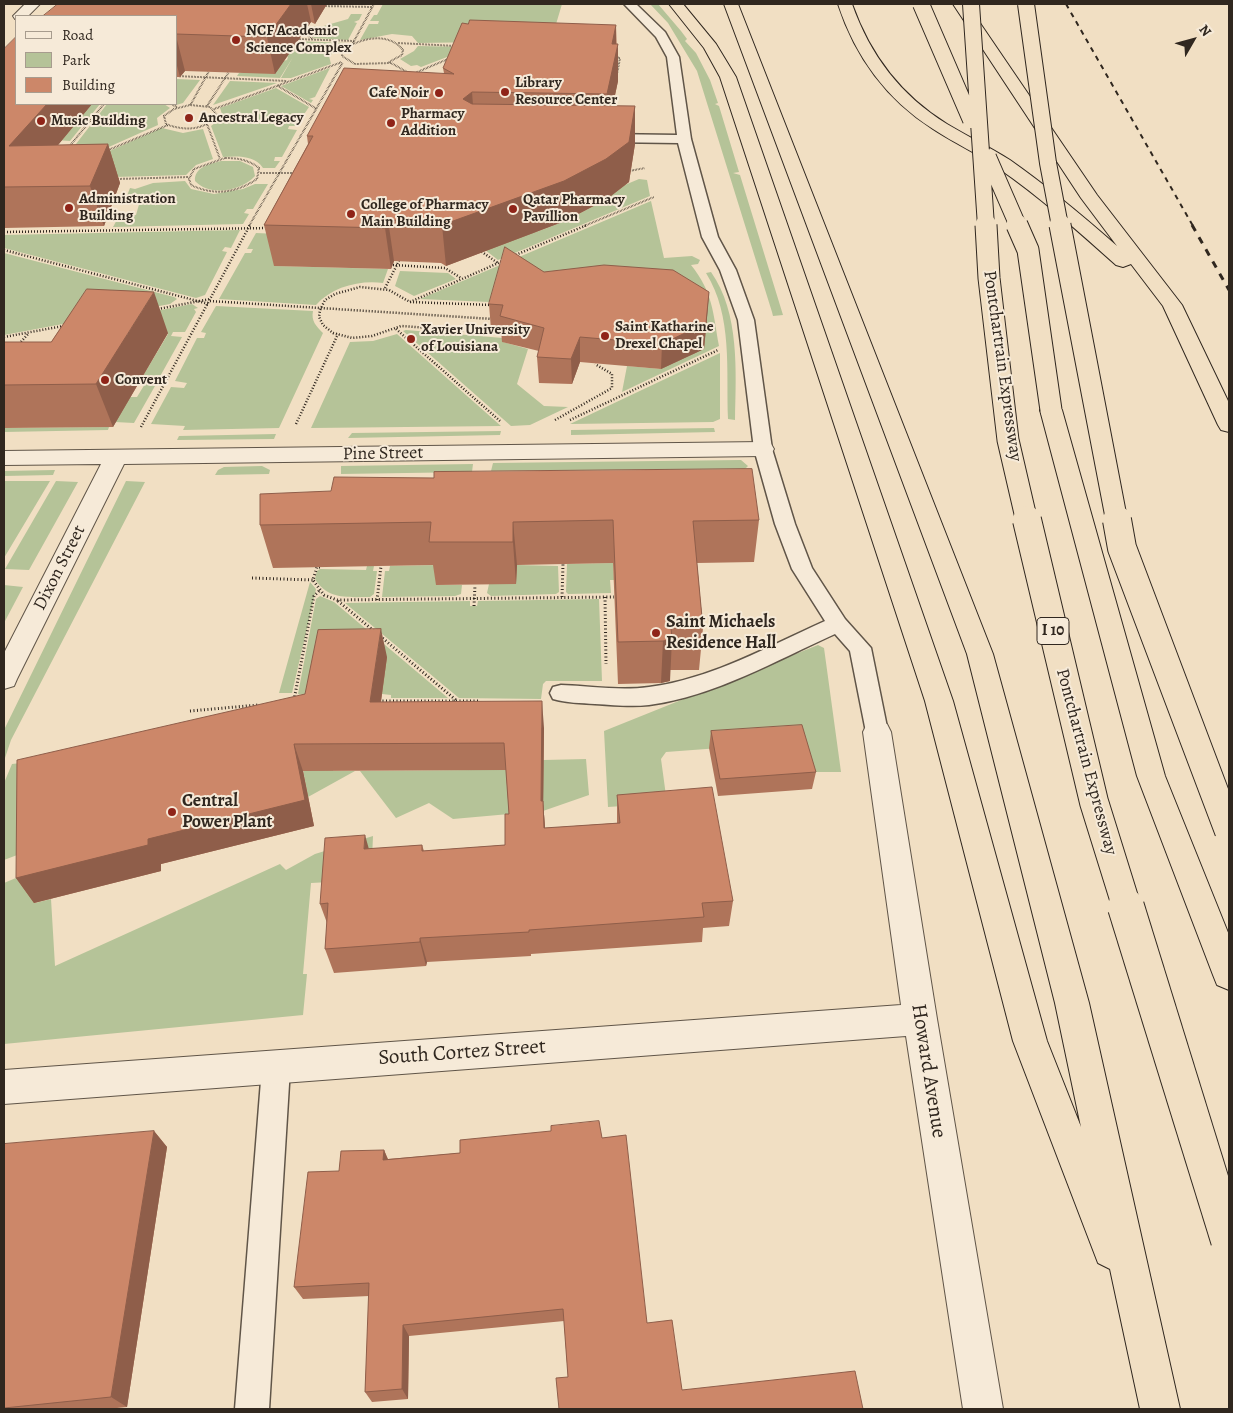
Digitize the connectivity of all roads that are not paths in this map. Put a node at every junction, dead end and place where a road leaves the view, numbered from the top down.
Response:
1 (33, 4) edge
2 (630, 4) edge
3 (676, 4) edge
4 (731, 4) edge
5 (845, 4) edge
6 (921, 4) edge
7 (960, 4) edge
8 (970, 4) edge
9 (1026, 4) edge
10 (21, 15) edge
11 (590, 138) edge
12 (684, 139) junction
13 (1172, 305) junction
14 (1229, 425) edge
15 (763, 449) junction
16 (116, 457) junction
17 (4, 458) edge
18 (838, 624) junction
19 (4, 680) edge
20 (561, 693) dead end
21 (877, 732) joint
22 (1229, 831) edge
23 (1229, 975) edge
24 (920, 1019) junction
25 (276, 1068) junction
26 (4, 1087) edge
27 (1229, 1240) edge
28 (1142, 1329) junction
29 (252, 1409) edge
30 (983, 1409) edge
31 (1160, 1409) edge

1 - 10 street
2 - 12 lane
3 - 28 highway
4 - 28 highway
5 - 13 highway
6 - 23 highway, bridge
7 - 13 highway
8 - 27 highway, Pontchartrain Expressway / I 10, bridge
9 - 22 highway, bridge
11 - 12 lane
12 - 15 lane
13 - 14 highway
15 - 16 street, Pine Street
15 - 18 lane
16 - 17 street, Pine Street
16 - 19 street, Dixon Street
18 - 20 lane
18 - 21 lane
21 - 24 street, Howard Avenue
24 - 25 street, South Cortez Street
24 - 30 street, Howard Avenue
25 - 26 street, South Cortez Street
25 - 29 lane
28 - 31 highway

